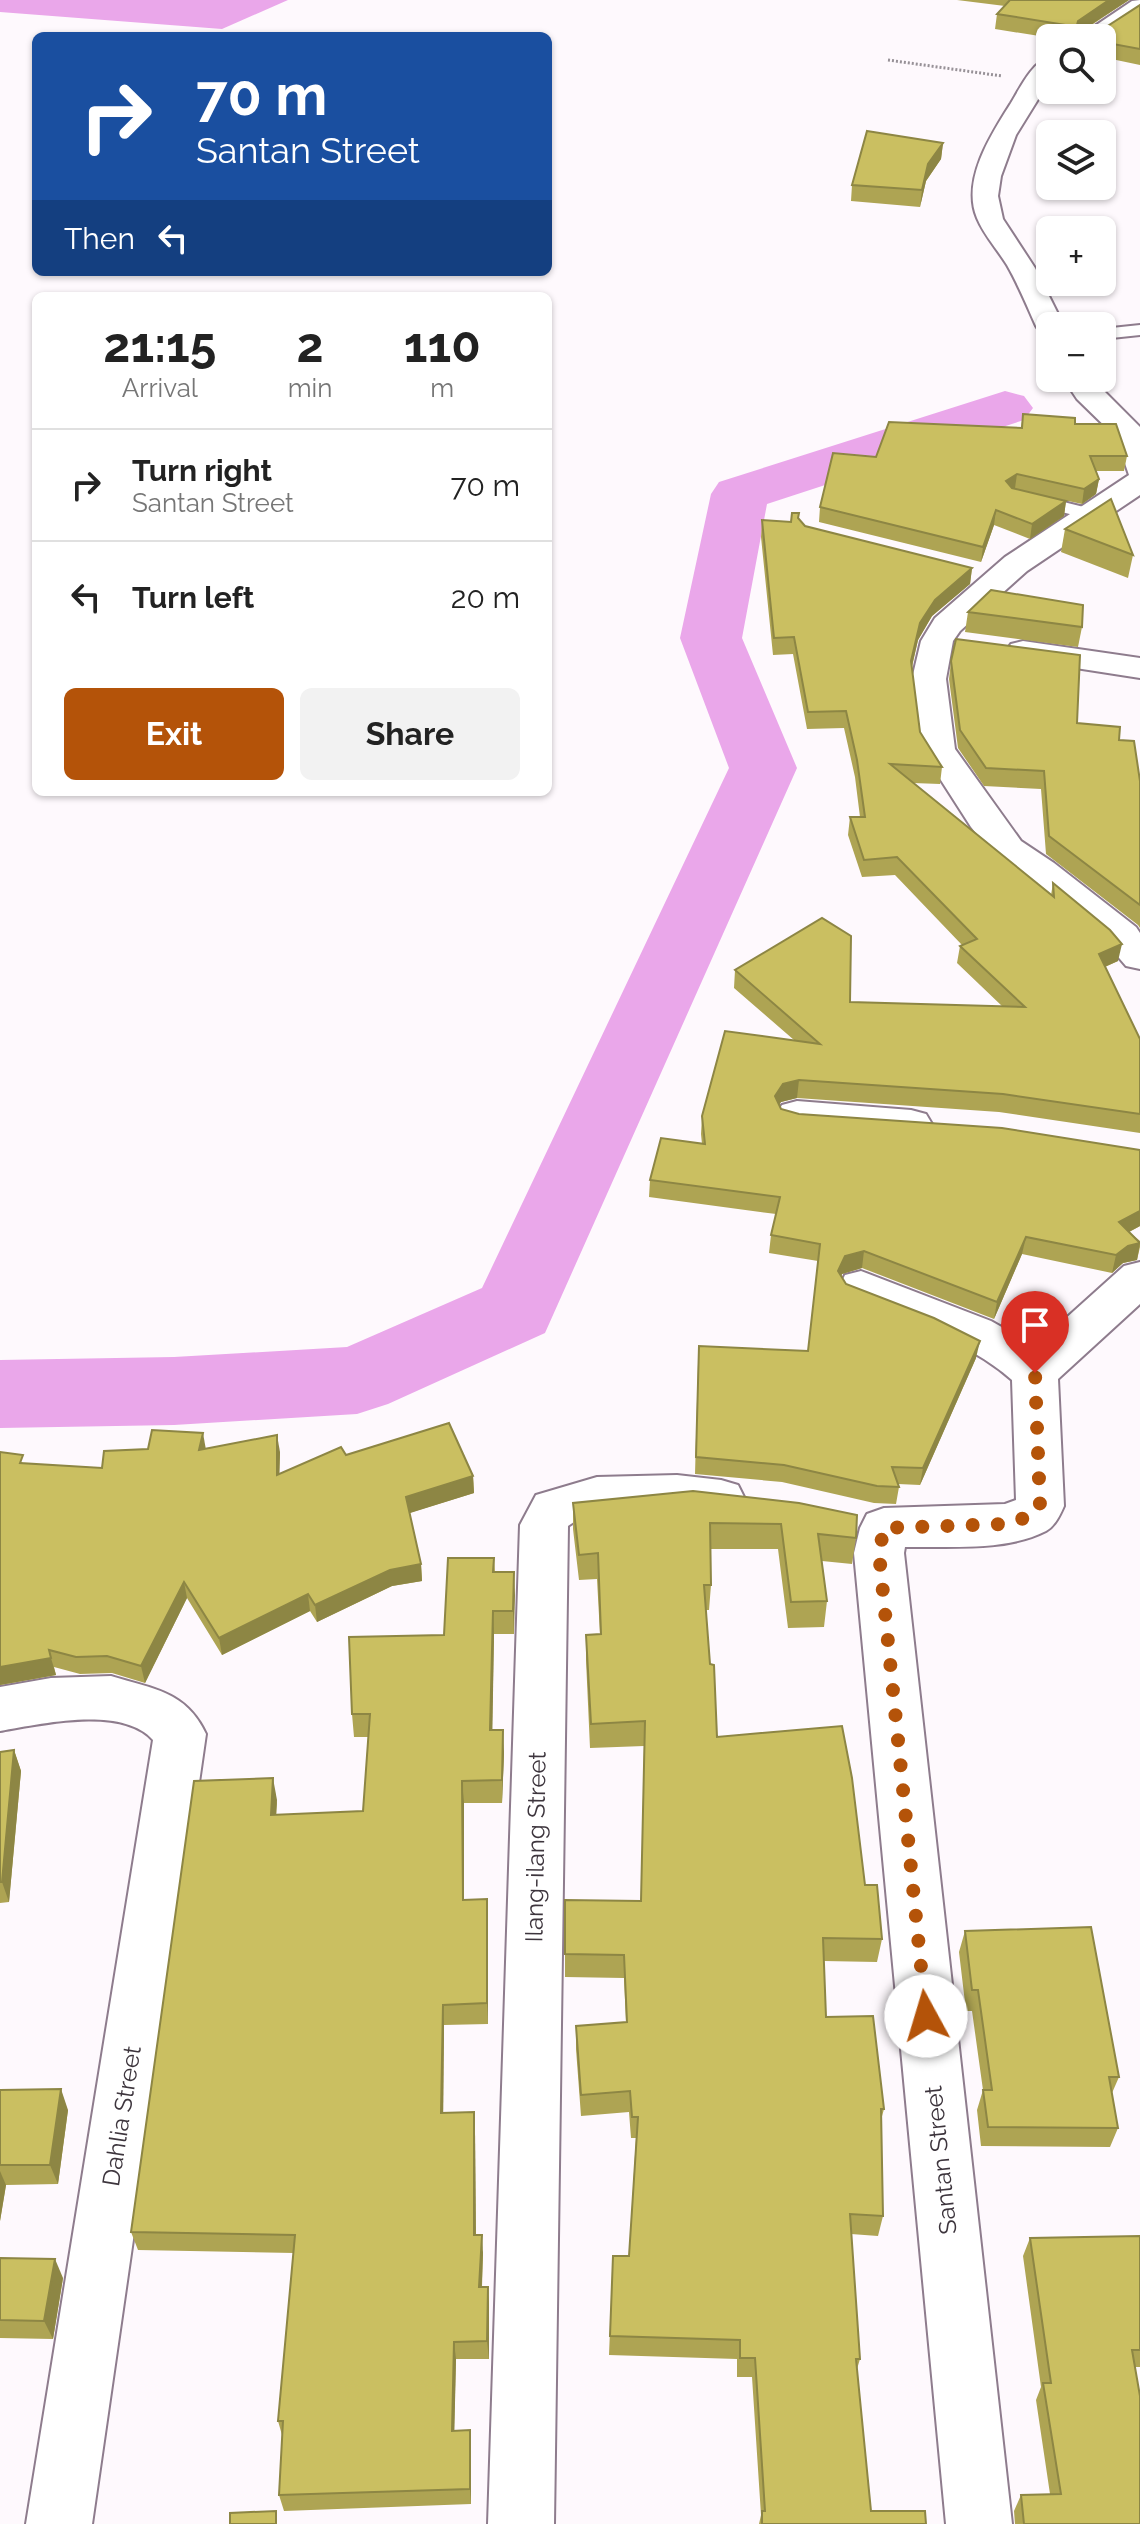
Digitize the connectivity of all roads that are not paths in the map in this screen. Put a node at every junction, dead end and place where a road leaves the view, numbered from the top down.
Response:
1 (1140, 5) edge
2 (1117, 10) edge
3 (1102, 24) edge
4 (1140, 27) edge
5 (1036, 85) edge
6 (1043, 312) edge
7 (1140, 330) edge
8 (1116, 333) edge
9 (1086, 392) edge
10 (1140, 469) edge
11 (1140, 481) edge
12 (1016, 496) edge
13 (1090, 514) junction
14 (966, 644) junction
15 (1140, 668) edge
16 (1134, 941) edge
17 (797, 1115) edge
18 (954, 1126) edge
19 (1140, 1278) edge
20 (861, 1287) edge
21 (1035, 1373) junction
22 (774, 1505) edge
23 (832, 1512) edge
24 (884, 1528) junction
25 (0, 1709) edge
26 (59, 2524) edge
27 (521, 2524) edge
28 (979, 2524) edge

1 - 2 street
2 - 3 street
2 - 4 street
5 - 6 street
7 - 8 lane
9 - 10 street
11 - 13 street
12 - 13 lane
13 - 14 street
14 - 15 street
14 - 16 street
17 - 18 street
19 - 21 street
20 - 21 street
21 - 24 street
22 - 27 street, Ilang-ilang Street
23 - 24 street
24 - 28 street, Santan Street
25 - 26 street, Dahlia Street

